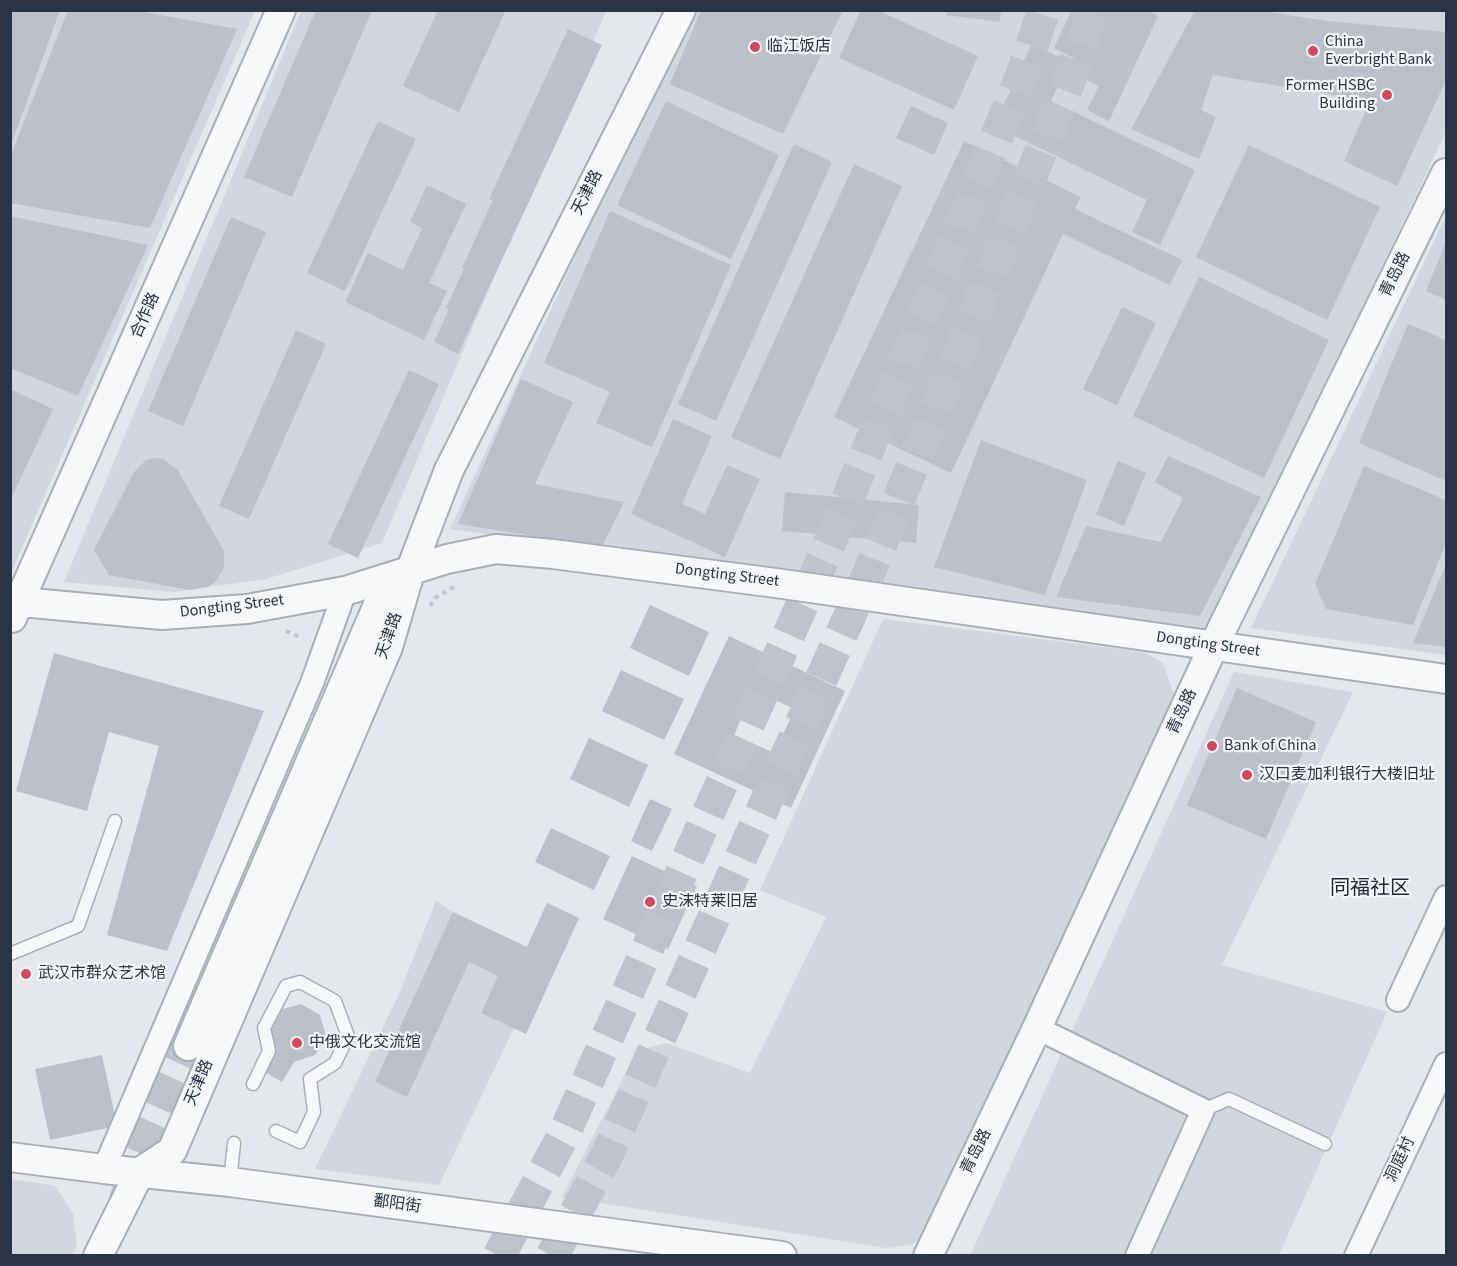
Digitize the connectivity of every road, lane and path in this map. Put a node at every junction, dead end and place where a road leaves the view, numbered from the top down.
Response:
1 (281, 10) edge
2 (681, 10) edge
3 (1446, 173) edge
4 (411, 569) junction
5 (345, 591) junction
6 (14, 608) edge
7 (1214, 645) junction
8 (1446, 679) edge
9 (115, 821) dead end
10 (1446, 897) edge
11 (10, 954) edge
12 (1398, 1000) dead end
13 (1037, 1028) junction
14 (188, 1046) tunnel mouth
15 (1446, 1064) edge
16 (253, 1084) dead end
17 (1203, 1110) junction
18 (276, 1131) dead end
19 (234, 1143) dead end
20 (1325, 1144) dead end
21 (10, 1157) edge
22 (104, 1169) junction
23 (140, 1173) junction
24 (230, 1182) junction
25 (610, 1245) edge
26 (98, 1256) edge
27 (783, 1256) edge
28 (928, 1256) edge
29 (1137, 1256) edge
30 (1356, 1256) edge

1 - 6 street, 合作路
2 - 4 street, 天津路
3 - 7 street, 青岛路
4 - 5 street, Dongting Street
4 - 7 street, Dongting Street
4 - 14 street
4 - 23 street, 天津路
5 - 6 street, Dongting Street
5 - 22 street
7 - 8 street, Dongting Street
7 - 13 street, 青岛路
9 - 11 lane
10 - 12 street
13 - 17 street
13 - 28 street, 青岛路
15 - 30 street, 洞庭村
16 - 18 lane
17 - 20 lane
17 - 29 street
19 - 24 lane
21 - 22 street, 鄱阳街
22 - 23 street, 鄱阳街
23 - 24 street, 鄱阳街
23 - 26 street, 天津路
24 - 25 street, 鄱阳街
25 - 27 street, 鄱阳街

